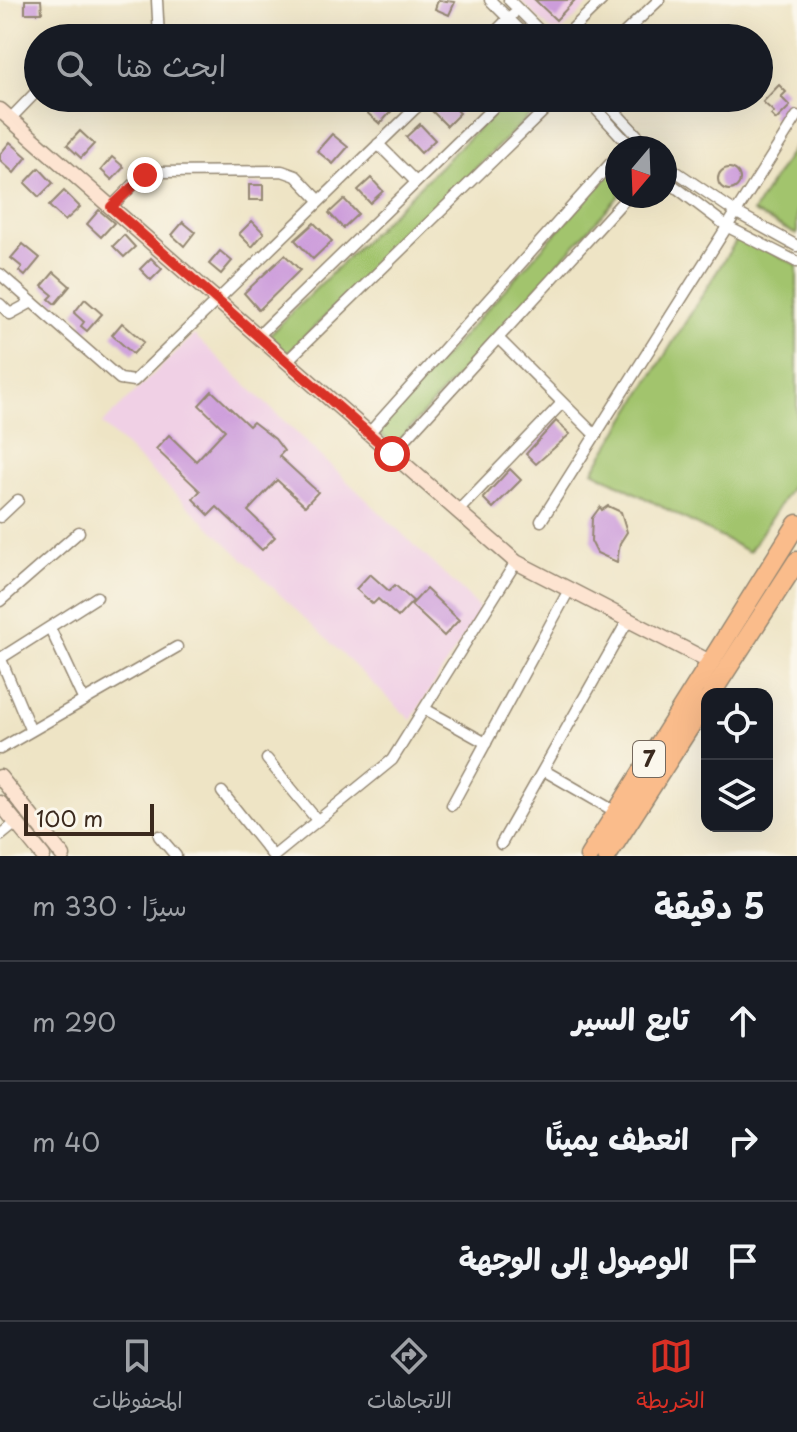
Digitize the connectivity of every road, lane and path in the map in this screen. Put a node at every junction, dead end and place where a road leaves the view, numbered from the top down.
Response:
1 (157, 0) edge
2 (490, 0) edge
3 (509, 0) edge
4 (602, 0) edge
5 (659, 0) edge
6 (518, 9) junction
7 (509, 19) junction
8 (158, 24) edge
9 (504, 24) edge
10 (514, 24) edge
11 (533, 24) edge
12 (577, 24) edge
13 (634, 24) edge
14 (24, 100) edge
15 (412, 112) edge
16 (488, 112) edge
17 (543, 112) edge
18 (598, 112) edge
19 (615, 112) edge
20 (5, 114) edge
21 (797, 116) edge
22 (619, 136) edge
23 (638, 136) edge
24 (378, 144) junction
25 (605, 169) edge
26 (677, 172) edge
27 (416, 182) junction
28 (677, 188) edge
29 (319, 200) junction
30 (111, 207) junction
31 (617, 208) edge
32 (737, 213) junction
33 (728, 227) junction
34 (797, 246) edge
35 (797, 262) edge
36 (0, 274) edge
37 (218, 301) junction
38 (32, 302) junction
39 (1, 307) edge
40 (258, 336) junction
41 (499, 339) junction
42 (287, 361) junction
43 (562, 403) junction
44 (369, 433) junction
45 (596, 436) junction
46 (392, 454) junction
47 (18, 500) dead end
48 (458, 511) junction
49 (0, 517) edge
50 (541, 521) dead end
51 (797, 524) edge
52 (79, 532) dead end
53 (797, 561) edge
54 (516, 562) junction
55 (768, 588) junction
56 (569, 590) junction
57 (97, 597) dead end
58 (0, 601) edge
59 (627, 622) junction
60 (50, 628) junction
61 (177, 647) dead end
62 (0, 658) edge
63 (717, 669) junction
64 (712, 688) edge
65 (84, 701) junction
66 (425, 709) junction
67 (701, 709) edge
68 (30, 729) junction
69 (486, 743) junction
70 (0, 749) edge
71 (267, 759) dead end
72 (545, 771) junction
73 (0, 777) edge
74 (222, 792) dead end
75 (0, 803) edge
76 (452, 805) dead end
77 (616, 812) junction
78 (317, 820) junction
79 (16, 823) junction
80 (0, 836) edge
81 (159, 836) dead end
82 (501, 844) dead end
83 (43, 856) edge
84 (63, 856) edge
85 (176, 856) edge
86 (273, 856) edge
87 (589, 856) edge
88 (607, 856) edge

1 - 8 street
2 - 7 street
3 - 6 street
4 - 12 street
5 - 13 street
6 - 7 street
6 - 11 street
7 - 9 street
7 - 10 street
14 - 20 street
15 - 24 street
16 - 27 street
17 - 42 street
18 - 22 street
19 - 23 street
20 - 30 street
21 - 32 street
24 - 27 street
24 - 29 street
25 - 44 street
26 - 32 street
27 - 40 street
28 - 33 street
29 - 30 street
29 - 37 street
30 - 37 street
31 - 41 street
32 - 33 street
32 - 34 street
33 - 35 street
33 - 45 street
36 - 38 street
37 - 38 street
37 - 40 street
38 - 39 street
40 - 42 street
41 - 43 street
41 - 46 street
42 - 44 street
43 - 45 street
43 - 48 street
44 - 46 street
45 - 50 street
46 - 48 street
47 - 49 street
48 - 54 street
51 - 55 highway, 7
52 - 58 street
53 - 55 highway, 7
54 - 56 street
54 - 66 street
55 - 63 highway, 7
56 - 59 street
56 - 69 street
57 - 60 street
59 - 63 street
59 - 72 street
60 - 62 street
60 - 65 street
61 - 65 street
62 - 68 street
63 - 64 highway, 7
63 - 77 highway, 7
65 - 68 street
66 - 69 street
66 - 78 street
67 - 88 highway, 7
68 - 70 street
69 - 76 street
71 - 78 street
72 - 77 street
72 - 82 street
73 - 84 street
74 - 86 street
75 - 79 street
77 - 87 highway, 7
78 - 86 street
79 - 80 street
79 - 83 street
81 - 85 street

